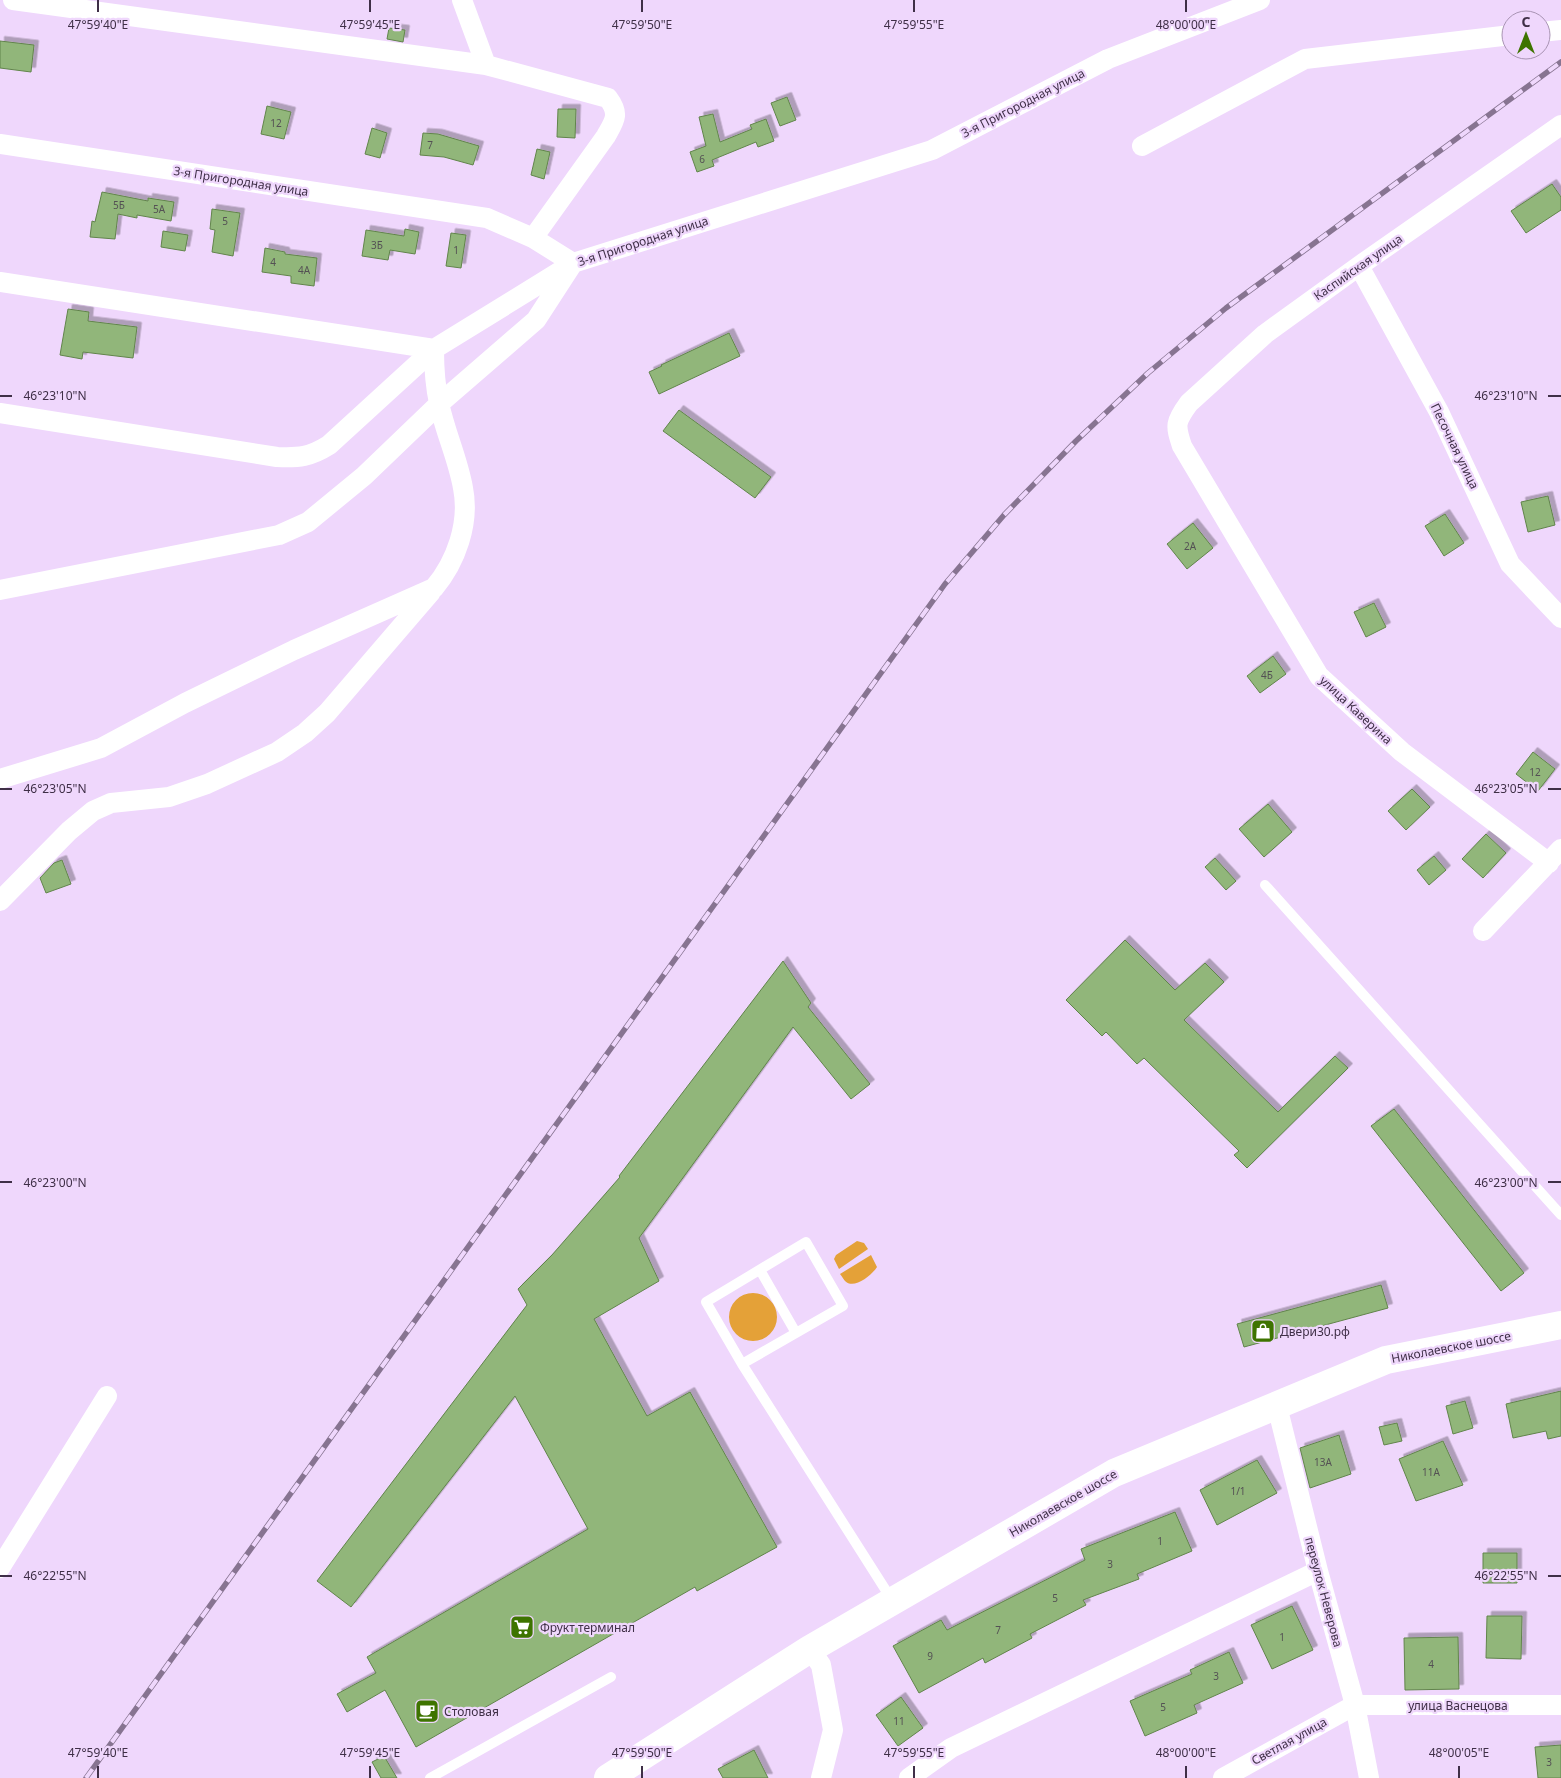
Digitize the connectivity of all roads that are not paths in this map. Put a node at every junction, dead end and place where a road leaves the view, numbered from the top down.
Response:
1 (13, 0) edge
2 (462, 0) edge
3 (1260, 0) edge
4 (1501, 36) edge
5 (486, 65) junction
6 (1561, 125) edge
7 (0, 144) edge
8 (1142, 146) dead end
9 (533, 238) junction
10 (573, 264) junction
11 (1358, 266) junction
12 (0, 282) edge
13 (434, 349) junction
14 (439, 404) junction
15 (0, 413) edge
16 (1176, 430) joint
17 (434, 588) junction
18 (0, 590) edge
19 (1561, 618) edge
20 (0, 780) edge
21 (1555, 856) edge
22 (1265, 885) dead end
23 (0, 901) edge
24 (1483, 931) dead end
25 (1561, 1214) edge
26 (760, 1270) junction
27 (1561, 1325) edge
28 (796, 1333) junction
29 (742, 1364) junction
30 (107, 1396) dead end
31 (1277, 1406) junction
32 (0, 1568) edge
33 (1318, 1571) junction
34 (893, 1601) junction
35 (810, 1648) junction
36 (611, 1677) dead end
37 (1355, 1705) junction
38 (1561, 1705) edge
39 (430, 1778) edge
40 (608, 1778) edge
41 (821, 1778) edge
42 (909, 1778) edge
43 (1222, 1778) edge
44 (1369, 1778) edge

1 - 5 street
2 - 5 street
3 - 10 street, 3-я Пригородная улица
4 - 8 street
5 - 9 street
6 - 11 street, Каспийская улица
7 - 9 street, 3-я Пригородная улица
9 - 10 street, 3-я Пригородная улица
10 - 13 street
10 - 14 street
11 - 16 street, Каспийская улица
11 - 19 street, Песочная улица
12 - 13 street
13 - 14 street
13 - 15 street
14 - 17 street
14 - 18 street
16 - 21 street, улица Каверина
17 - 20 street
17 - 23 street
21 - 24 street
22 - 25 lane
26 - 28 lane
26 - 28 lane
26 - 29 lane
27 - 31 main road, Николаевское шоссе
28 - 29 lane
29 - 34 lane
30 - 32 street
31 - 33 street, переулок Неверова
31 - 34 main road, Николаевское шоссе
33 - 37 street, переулок Неверова
33 - 42 street
34 - 35 main road, Николаевское шоссе
35 - 40 main road, Николаевское шоссе
35 - 41 street
36 - 39 lane
37 - 38 street, улица Васнецова
37 - 43 street, Светлая улица
37 - 44 street, переулок Неверова

